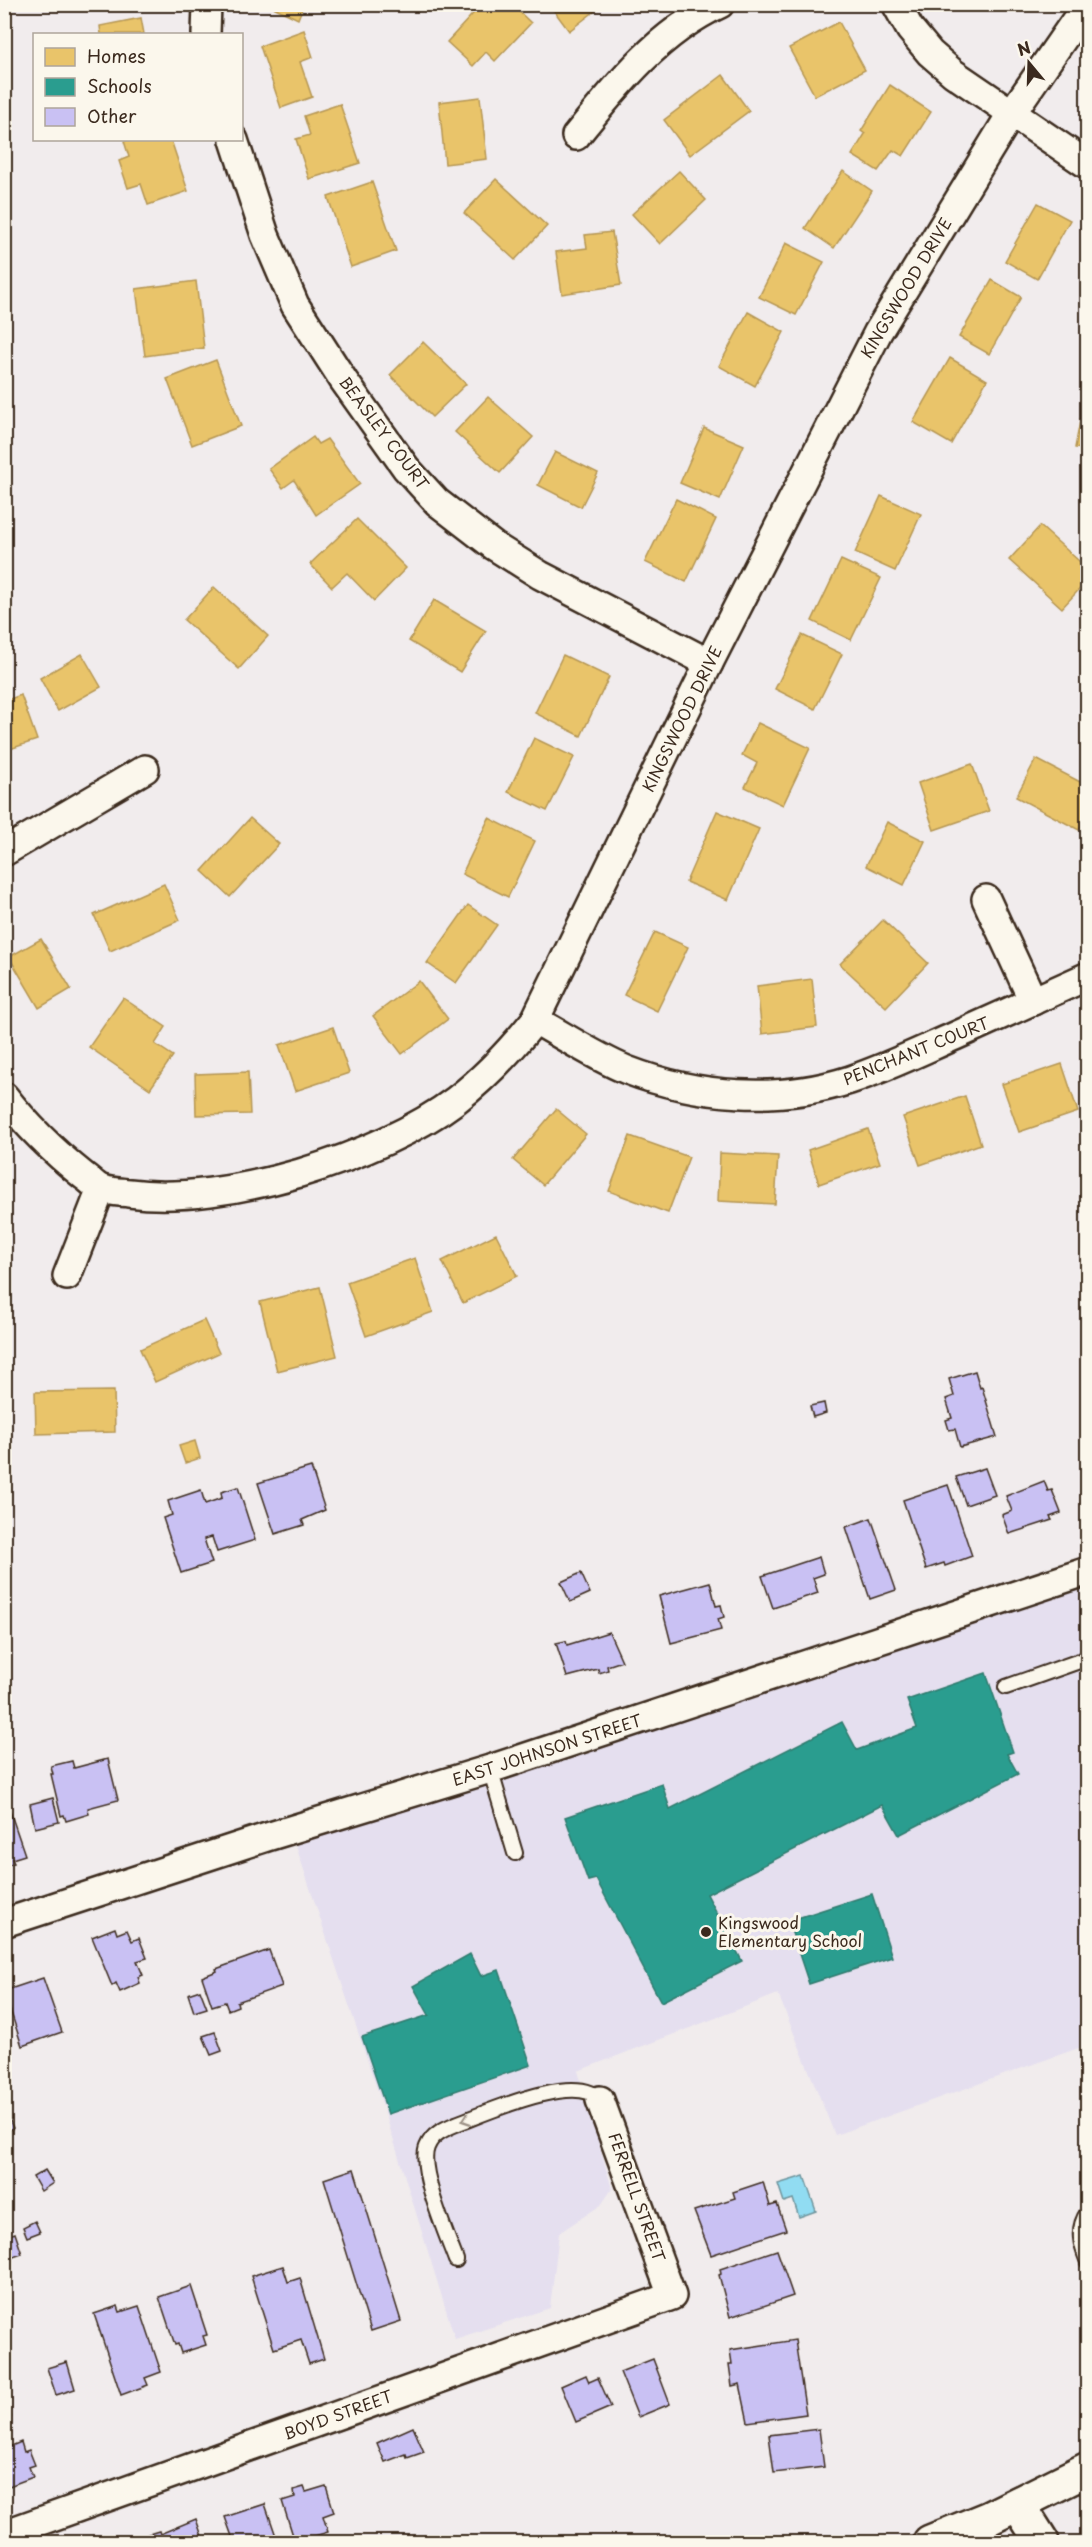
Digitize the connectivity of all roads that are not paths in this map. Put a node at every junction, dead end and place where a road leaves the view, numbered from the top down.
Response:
1 (207, 4) edge
2 (720, 4) edge
3 (896, 4) edge
4 (1087, 4) edge
5 (206, 33) edge
6 (1011, 114) junction
7 (576, 136) dead end
8 (234, 141) edge
9 (1088, 165) edge
10 (709, 663) junction
11 (145, 769) dead end
12 (4, 852) edge
13 (986, 899) dead end
14 (1088, 976) edge
15 (1033, 1001) junction
16 (535, 1020) junction
17 (4, 1096) edge
18 (101, 1189) junction
19 (67, 1276) dead end
20 (1088, 1570) edge
21 (1088, 1658) edge
22 (1006, 1687) dead end
23 (490, 1769) junction
24 (515, 1853) dead end
25 (4, 1923) edge
26 (600, 2100) joint
27 (1088, 2212) edge
28 (456, 2260) dead end
29 (1088, 2262) edge
30 (672, 2296) joint
31 (1088, 2469) edge
32 (1018, 2504) junction
33 (4, 2534) edge
34 (930, 2542) edge
35 (1042, 2542) edge

1 - 5 street
2 - 7 street
3 - 6 street
4 - 6 street, KINGSWOOD DRIVE
6 - 9 street
6 - 10 street, KINGSWOOD DRIVE
8 - 10 street, BEASLEY COURT
10 - 16 street, KINGSWOOD DRIVE
11 - 12 street
13 - 15 street
14 - 15 street, PENCHANT COURT
15 - 16 street, PENCHANT COURT
16 - 18 street, KINGSWOOD DRIVE
17 - 18 street
18 - 19 street
20 - 23 street, EAST JOHNSON STREET
21 - 22 lane
23 - 24 lane
23 - 25 street, EAST JOHNSON STREET
26 -> 28 lane
26 - 30 street, FERRELL STREET
27 - 29 lane
30 - 33 street, BOYD STREET
31 - 32 main road
32 - 34 main road
32 - 35 main road

